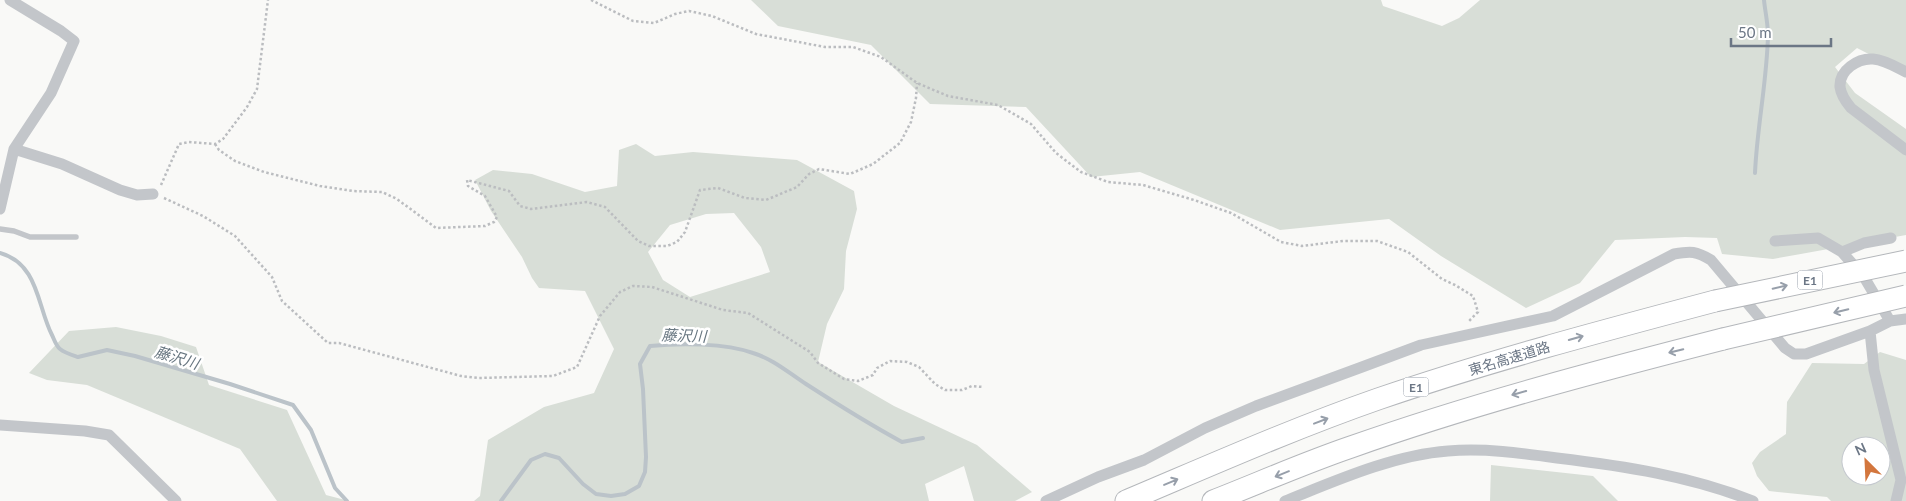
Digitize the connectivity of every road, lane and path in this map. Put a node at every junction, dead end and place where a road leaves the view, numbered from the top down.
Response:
1 (10, 0) edge
2 (268, 0) edge
3 (591, 0) edge
4 (1906, 72) edge
5 (917, 83) junction
6 (215, 144) junction
7 (14, 149) junction
8 (1906, 150) edge
9 (153, 194) junction
10 (0, 209) edge
11 (0, 230) edge
12 (76, 237) dead end
13 (1891, 238) dead end
14 (1775, 240) dead end
15 (1842, 252) junction
16 (1906, 261) edge
17 (1906, 296) edge
18 (1906, 319) edge
19 (1890, 322) junction
20 (1870, 331) junction
21 (1466, 335) junction
22 (983, 387) dead end
23 (0, 425) edge
24 (176, 501) edge
25 (1046, 501) edge
26 (1126, 501) edge
27 (1213, 501) edge
28 (1285, 501) edge
29 (1753, 501) edge
30 (1896, 501) edge

1 - 7 street
2 - 6 path
3 - 5 path
4 - 8 street
5 - 6 path
5 - 21 path
6 - 9 path
7 - 9 street
7 - 10 street
9 - 22 path
11 - 12 lane
13 - 15 street
14 - 15 street
15 - 19 street
26 -> 16 highway, 東名高速道路 / E1, bridge
17 -> 27 highway, bridge
18 - 19 street
19 - 20 street
20 - 21 street
20 - 30 street
21 - 25 street
23 - 24 street
28 - 29 street

